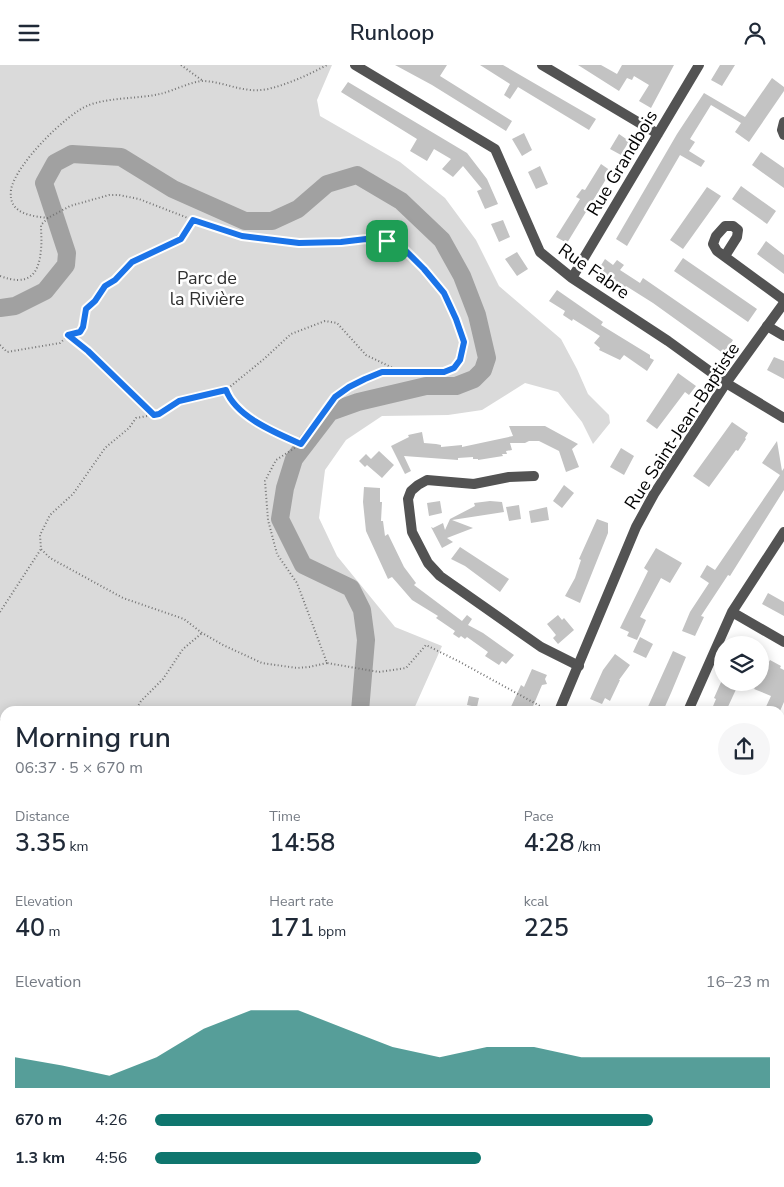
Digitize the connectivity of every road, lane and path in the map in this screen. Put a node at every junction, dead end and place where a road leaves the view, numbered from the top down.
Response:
1 (181, 65) edge
2 (327, 65) edge
3 (355, 65) edge
4 (542, 65) edge
5 (699, 65) edge
6 (203, 81) junction
7 (784, 122) edge
8 (658, 134) junction
9 (784, 135) edge
10 (49, 217) junction
11 (193, 220) junction
12 (725, 256) dead end
13 (0, 276) edge
14 (572, 278) junction
15 (784, 301) edge
16 (767, 326) junction
17 (68, 335) junction
18 (784, 335) edge
19 (0, 345) edge
20 (398, 371) junction
21 (726, 383) junction
22 (226, 390) junction
23 (154, 415) junction
24 (784, 418) edge
25 (301, 444) junction
26 (534, 476) dead end
27 (784, 533) edge
28 (41, 549) junction
29 (0, 612) edge
30 (732, 612) junction
31 (202, 633) junction
32 (784, 642) edge
33 (327, 663) junction
34 (579, 666) junction
35 (138, 706) edge
36 (540, 706) edge
37 (561, 706) edge
38 (690, 706) edge

1 - 6 path
2 - 6 path
3 - 14 street, Rue Fabre
4 - 8 street
5 - 8 street, Rue Grandbois
6 - 10 path
7 - 9 street
8 - 14 street, Rue Grandbois
10 - 11 path
10 - 13 path
11 - 17 path
11 - 20 path
12 - 15 street
14 - 21 street, Rue Fabre
15 - 16 street, Rue Saint-Jean-Baptiste
16 - 18 street
16 - 21 street, Rue Saint-Jean-Baptiste
17 - 19 path
17 - 23 path
20 - 22 path
20 - 25 path
21 - 24 street, Rue Fabre
21 - 34 street, Rue Saint-Jean-Baptiste
22 - 23 path
22 - 25 path
23 - 28 path
25 - 33 path
26 - 34 street
27 - 30 street
28 - 29 path
28 - 31 path
30 - 32 street
30 - 38 street
31 - 33 path
31 - 35 path
33 - 36 path
34 - 37 street, Rue Saint-Jean-Baptiste

